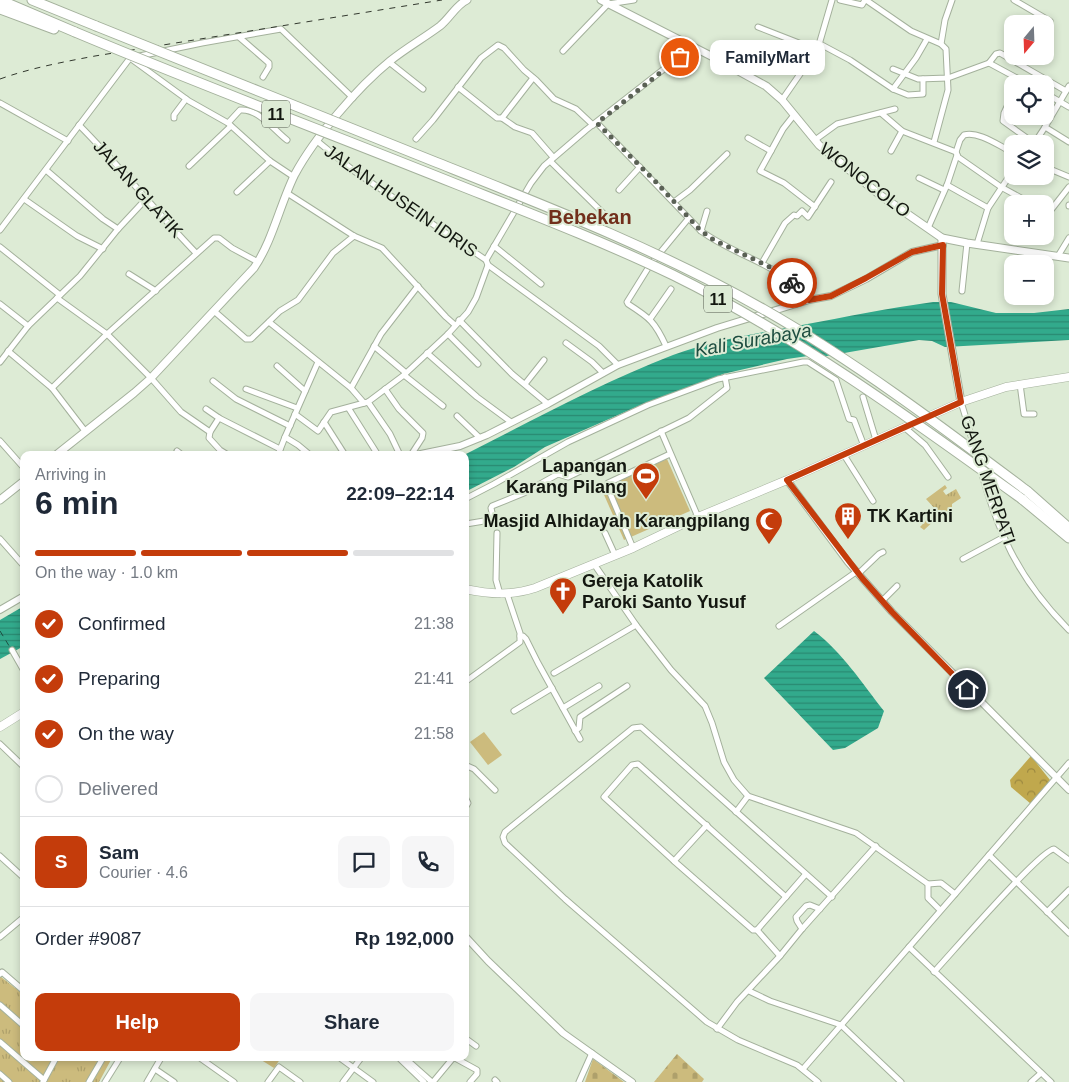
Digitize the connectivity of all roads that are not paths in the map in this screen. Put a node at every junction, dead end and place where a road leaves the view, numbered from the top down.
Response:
1 (0, 0) edge
2 (32, 0) edge
3 (468, 0) edge
4 (600, 0) edge
5 (634, 0) edge
6 (832, 0) edge
7 (840, 0) edge
8 (865, 0) edge
9 (952, 0) edge
10 (1014, 0) edge
11 (608, 4) junction
12 (0, 9) edge
13 (1040, 15) edge
14 (758, 27) dead end
15 (71, 33) junction
16 (239, 37) junction
17 (927, 38) junction
18 (820, 44) junction
19 (941, 44) junction
20 (692, 47) junction
21 (563, 51) dead end
22 (816, 52) junction
23 (130, 58) junction
24 (389, 62) junction
25 (989, 63) junction
26 (893, 68) dead end
27 (904, 74) junction
28 (1009, 75) edge
29 (263, 77) dead end
30 (533, 78) junction
31 (948, 78) junction
32 (923, 79) junction
33 (458, 87) junction
34 (1068, 88) edge
35 (423, 89) dead end
36 (893, 89) junction
37 (353, 98) junction
38 (1054, 98) edge
39 (186, 99) junction
40 (782, 100) junction
41 (1060, 102) junction
42 (0, 103) edge
43 (1069, 107) edge
44 (895, 109) dead end
45 (880, 114) junction
46 (794, 115) junction
47 (174, 118) dead end
48 (502, 118) junction
49 (230, 124) junction
50 (595, 124) junction
51 (79, 125) junction
52 (1008, 125) edge
53 (1045, 127) junction
54 (902, 131) junction
55 (1022, 135) edge
56 (1040, 135) edge
57 (748, 138) dead end
58 (416, 139) dead end
59 (68, 140) junction
60 (287, 140) dead end
61 (815, 140) junction
62 (317, 141) junction
63 (934, 142) junction
64 (1069, 142) edge
65 (1004, 148) edge
66 (771, 151) junction
67 (891, 151) dead end
68 (957, 153) junction
69 (727, 154) dead end
70 (551, 159) junction
71 (270, 161) junction
72 (189, 166) dead end
73 (640, 167) junction
74 (46, 170) junction
75 (1054, 171) edge
76 (294, 177) junction
77 (1069, 177) edge
78 (919, 178) dead end
79 (831, 182) dead end
80 (1004, 183) edge
81 (945, 187) junction
82 (1001, 187) junction
83 (1069, 187) edge
84 (619, 190) dead end
85 (237, 192) dead end
86 (287, 193) junction
87 (1016, 195) edge
88 (24, 199) junction
89 (146, 199) junction
90 (674, 202) junction
91 (1054, 206) edge
92 (815, 207) junction
93 (988, 208) junction
94 (707, 211) dead end
95 (604, 214) dead end
96 (688, 219) junction
97 (118, 228) junction
98 (928, 228) junction
99 (0, 230) edge
100 (701, 231) junction
101 (354, 236) junction
102 (1069, 238) edge
103 (943, 241) junction
104 (967, 243) junction
105 (977, 244) junction
106 (494, 246) junction
107 (0, 247) edge
108 (103, 250) junction
109 (196, 254) junction
110 (1058, 256) junction
111 (1069, 258) edge
112 (258, 262) junction
113 (487, 263) junction
114 (762, 263) junction
115 (129, 274) dead end
116 (541, 284) dead end
117 (418, 286) junction
118 (671, 289) dead end
119 (156, 291) junction
120 (962, 291) dead end
121 (59, 297) junction
122 (809, 300) junction
123 (0, 304) edge
124 (214, 310) junction
125 (650, 319) junction
126 (459, 320) junction
127 (269, 322) junction
128 (455, 325) junction
129 (28, 326) junction
130 (107, 334) junction
131 (448, 334) junction
132 (566, 343) dead end
133 (374, 346) junction
134 (666, 346) junction
135 (8, 351) junction
136 (427, 353) junction
137 (544, 360) dead end
138 (0, 362) edge
139 (318, 362) junction
140 (478, 364) dead end
141 (618, 365) junction
142 (276, 366) dead end
143 (603, 373) junction
144 (405, 374) junction
145 (725, 377) junction
146 (1069, 377) edge
147 (151, 378) junction
148 (213, 381) dead end
149 (525, 384) junction
150 (1020, 384) junction
151 (52, 388) junction
152 (351, 388) junction
153 (246, 389) dead end
154 (385, 390) junction
155 (306, 391) junction
156 (862, 396) dead end
157 (961, 402) junction
158 (366, 403) junction
159 (548, 404) junction
160 (443, 406) dead end
161 (297, 408) junction
162 (206, 409) dead end
163 (348, 409) junction
164 (295, 414) junction
165 (1034, 414) dead end
166 (457, 416) dead end
167 (218, 418) junction
168 (324, 422) junction
169 (511, 422) junction
170 (290, 426) junction
171 (903, 427) junction
172 (85, 431) junction
173 (661, 431) junction
174 (210, 432) junction
175 (285, 437) junction
176 (480, 438) junction
177 (876, 440) junction
178 (0, 441) edge
179 (864, 446) junction
180 (280, 449) joint
181 (64, 451) edge
182 (223, 451) edge
183 (306, 451) edge
184 (342, 451) edge
185 (375, 451) edge
186 (398, 451) edge
187 (414, 451) edge
188 (436, 451) edge
189 (670, 454) junction
190 (844, 455) junction
191 (20, 464) edge
192 (948, 477) dead end
193 (787, 480) junction
194 (20, 484) edge
195 (1025, 495) junction
196 (469, 497) edge
197 (0, 500) edge
198 (873, 501) dead end
199 (698, 517) junction
200 (469, 523) edge
201 (1069, 528) edge
202 (497, 533) dead end
203 (605, 533) dead end
204 (1004, 537) junction
205 (1069, 538) edge
206 (0, 539) edge
207 (633, 548) junction
208 (883, 552) dead end
209 (615, 555) junction
210 (963, 559) dead end
211 (20, 562) edge
212 (594, 564) junction
213 (857, 573) junction
214 (897, 586) dead end
215 (469, 590) edge
216 (503, 594) junction
217 (20, 598) edge
218 (882, 601) junction
219 (0, 610) edge
220 (636, 625) junction
221 (779, 626) dead end
222 (1069, 630) edge
223 (520, 635) junction
224 (12, 650) dead end
225 (20, 664) edge
226 (554, 672) dead end
227 (469, 679) edge
228 (599, 686) dead end
229 (627, 686) dead end
230 (552, 688) junction
231 (563, 708) junction
232 (514, 711) dead end
233 (20, 714) edge
234 (0, 727) edge
235 (575, 731) junction
236 (580, 739) dead end
237 (0, 744) edge
238 (20, 763) edge
239 (1069, 763) edge
240 (469, 767) edge
241 (1056, 778) junction
242 (495, 790) dead end
243 (1069, 790) edge
244 (748, 796) junction
245 (736, 812) junction
246 (707, 825) junction
247 (876, 846) junction
248 (989, 855) junction
249 (0, 856) edge
250 (674, 860) junction
251 (1069, 860) edge
252 (20, 874) edge
253 (806, 875) junction
254 (1016, 882) junction
255 (928, 884) junction
256 (1069, 890) edge
257 (955, 894) junction
258 (786, 897) junction
259 (832, 897) junction
260 (820, 909) junction
261 (940, 910) junction
262 (1047, 912) junction
263 (20, 920) edge
264 (802, 929) junction
265 (757, 930) junction
266 (1069, 933) edge
267 (0, 937) edge
268 (469, 940) edge
269 (909, 947) junction
270 (780, 956) junction
271 (934, 972) junction
272 (0, 974) edge
273 (20, 988) edge
274 (748, 990) junction
275 (0, 1005) edge
276 (20, 1022) edge
277 (841, 1025) junction
278 (717, 1029) junction
279 (469, 1041) edge
280 (0, 1042) edge
281 (476, 1046) dead end
282 (592, 1053) junction
283 (20, 1060) edge
284 (21, 1061) edge
285 (54, 1061) edge
286 (101, 1061) edge
287 (118, 1061) edge
288 (159, 1061) edge
289 (210, 1061) edge
290 (344, 1061) edge
291 (359, 1061) edge
292 (402, 1061) edge
293 (408, 1061) edge
294 (451, 1061) edge
295 (460, 1061) edge
296 (353, 1068) junction
297 (155, 1069) junction
298 (804, 1069) junction
299 (1041, 1073) junction
300 (0, 1074) edge
301 (43, 1081) edge
302 (9, 1082) edge
303 (89, 1082) edge
304 (105, 1082) edge
305 (147, 1082) edge
306 (174, 1082) edge
307 (234, 1082) edge
308 (268, 1082) edge
309 (300, 1082) edge
310 (343, 1082) edge
311 (373, 1082) edge
312 (424, 1082) edge
313 (432, 1082) edge
314 (470, 1082) edge
315 (579, 1082) edge
316 (632, 1082) edge
317 (818, 1082) edge
318 (901, 1082) edge
319 (1031, 1082) edge
320 (1051, 1082) edge

1 - 15 highway, 11
2 - 195 highway, 11, bridge
3 - 24 main road
4 - 11 main road, WONOCOLO
5 - 11 street
6 - 18 street
7 - 8 street
8 - 17 street
9 - 19 street
10 - 13 street
11 - 20 main road, WONOCOLO
11 - 21 street
12 - 15 highway
14 - 22 street
15 - 195 highway, 11, bridge
16 - 23 street
16 - 29 street
16 - 37 street
17 - 19 street
17 - 27 street
18 - 22 street
18 - 36 street
19 - 31 street
20 - 40 main road, WONOCOLO
20 - 50 street
22 - 40 street
23 - 39 street
23 - 51 street
24 - 35 street
24 - 37 main road
25 - 28 street
25 - 31 street
25 - 34 street
26 - 27 street
27 - 32 street
27 - 36 street
30 - 33 street
30 - 48 street
30 - 50 street
31 - 32 street
31 - 63 street
32 - 36 street
33 - 48 street
33 - 58 street
34 - 41 street
37 - 62 main road
38 - 41 street
39 - 47 street
39 - 49 street
40 - 46 main road, WONOCOLO
41 - 43 street
41 - 53 street
42 - 59 street
44 - 45 street
45 - 54 street
45 - 61 street
46 - 61 main road, WONOCOLO
46 - 66 street
48 - 70 street
49 - 60 street
49 - 71 street
49 - 72 street
50 - 70 street
50 - 73 street
51 - 59 street
51 - 89 street, JALAN GLATIK
52 - 55 street
53 - 56 street
53 - 64 street
54 - 63 street
54 - 67 street
57 - 66 street
59 - 74 street
61 - 98 main road, WONOCOLO
62 - 76 main road
62 - 113 street, JALAN HUSEIN IDRIS
63 - 68 street
65 - 68 street
66 - 92 street
68 - 81 street
68 - 82 street
69 - 90 street
70 - 95 street
70 - 106 street
71 - 76 street
71 - 85 street
73 - 84 street
73 - 90 street
74 - 88 street
74 - 97 street
75 - 77 street
76 - 86 main road
78 - 81 street
79 - 92 street
80 - 82 street
81 - 93 street
81 - 98 street
82 - 87 street
82 - 93 street
83 - 91 street
86 - 101 street
86 - 112 main road
88 - 99 street
88 - 108 street
89 - 97 street
89 - 109 street, JALAN GLATIK
90 - 96 street
92 - 114 street
93 - 105 street
94 - 100 street
96 - 100 street
96 - 125 street
97 - 108 street
98 - 103 main road, WONOCOLO
100 - 114 street
101 - 117 street
101 - 127 street
102 - 110 street
103 - 104 main road
103 - 122 street
103 - 157 main road
104 - 105 main road
104 - 120 street
105 - 110 main road
106 - 113 street
106 - 116 street
107 - 121 street
108 - 121 street
109 - 112 street
109 - 119 street
110 - 111 main road
112 - 124 main road
113 - 126 street
113 - 141 street, JALAN HUSEIN IDRIS
114 - 122 street
115 - 119 street
117 - 128 street
117 - 133 street
118 - 125 street
119 - 130 street
121 - 129 street
121 - 130 street
122 - 134 street
123 - 129 street
124 - 127 street
124 - 147 main road
125 - 134 street
126 - 128 street
126 - 149 street
127 - 139 street
128 - 131 street
129 - 135 street
130 - 147 street
130 - 151 street
131 - 136 street
131 - 140 street
132 - 143 street
133 - 144 street
133 - 152 street
134 - 141 street
135 - 138 street
135 - 151 street
136 - 144 street
136 - 169 street
137 - 149 street
139 - 152 street
139 - 155 street
141 - 143 street
142 - 155 street
143 - 159 street
144 - 154 street
144 - 160 street
145 - 173 street
145 - 179 street
145 - 196 street
146 - 150 main road
147 - 172 main road
147 - 174 street
148 - 170 street
149 - 159 street
150 - 157 main road
150 - 165 street
151 - 172 street
152 - 158 street
153 - 161 street
154 - 158 street
154 - 187 street
155 - 161 street
156 - 177 street
157 - 171 main road
157 - 204 street, GANG MERPATI
158 - 163 street
158 - 186 street
159 - 169 street
161 - 164 street
162 - 167 street
163 - 168 street
163 - 185 street
164 - 168 street
164 - 170 street
166 - 176 street
167 - 174 street
167 - 180 street
168 - 184 street
169 - 176 street
170 - 175 street
171 - 177 main road
171 - 192 street
172 - 181 main road
173 - 189 street
173 - 200 street
174 - 182 street
175 - 180 street
175 - 183 street
176 - 188 street
177 - 179 main road
178 - 191 street
179 - 190 main road
189 - 199 street
189 - 207 street
190 - 193 main road
190 - 198 street
193 - 199 main road
193 - 213 street
194 - 197 main road
195 - 201 highway, 11
195 - 205 highway, 11
199 - 207 main road
202 - 216 street
203 - 209 street
204 - 210 street
204 - 222 street, GANG MERPATI
206 - 211 street
207 - 209 main road
208 - 213 street
209 - 212 main road
212 - 216 main road
212 - 220 street
213 - 218 street
213 - 221 street
214 - 218 street
215 - 216 main road
216 - 223 street
217 - 219 street
218 - 241 street
220 - 226 street
220 - 244 street
223 - 227 street
223 - 230 street
224 - 225 street
228 - 231 street
229 - 235 street
230 - 231 street
230 - 232 street
231 - 235 street
233 - 234 main road
235 - 236 street
237 - 238 street
239 - 241 street
240 - 242 street
241 - 243 street
241 - 248 street
244 - 245 street
244 - 247 street
245 - 253 street
245 - 278 street
246 - 250 street
246 - 250 street
246 - 258 street
247 - 255 street
247 - 259 street
248 - 254 street
248 - 257 street
249 - 252 street
250 - 265 street
251 - 254 street
253 - 258 street
253 - 259 street
254 - 262 street
254 - 271 street
255 - 257 street
255 - 261 street
256 - 262 street
257 - 261 street
258 - 265 street
259 - 260 street
260 - 264 street
260 - 264 street
261 - 269 street
262 - 266 street
263 - 267 street
264 - 270 street
265 - 270 street
268 - 282 street
269 - 271 street
269 - 277 street
270 - 274 street
271 - 299 street
272 - 273 street
274 - 277 street
274 - 278 street
275 - 276 street
277 - 298 street
277 - 318 street
278 - 298 street
279 - 281 street
280 - 283 street
282 - 315 street
282 - 316 street
284 - 301 street
285 - 301 street
286 - 303 street
287 - 304 street
288 - 297 street
289 - 307 street
290 - 296 street
291 - 296 street
292 - 312 street
293 - 313 street
294 - 313 street
295 - 314 street
296 - 310 street
296 - 311 street
297 - 305 street
297 - 306 street
298 - 317 street
299 - 319 street
299 - 320 street
300 - 302 street
308 - 309 street

